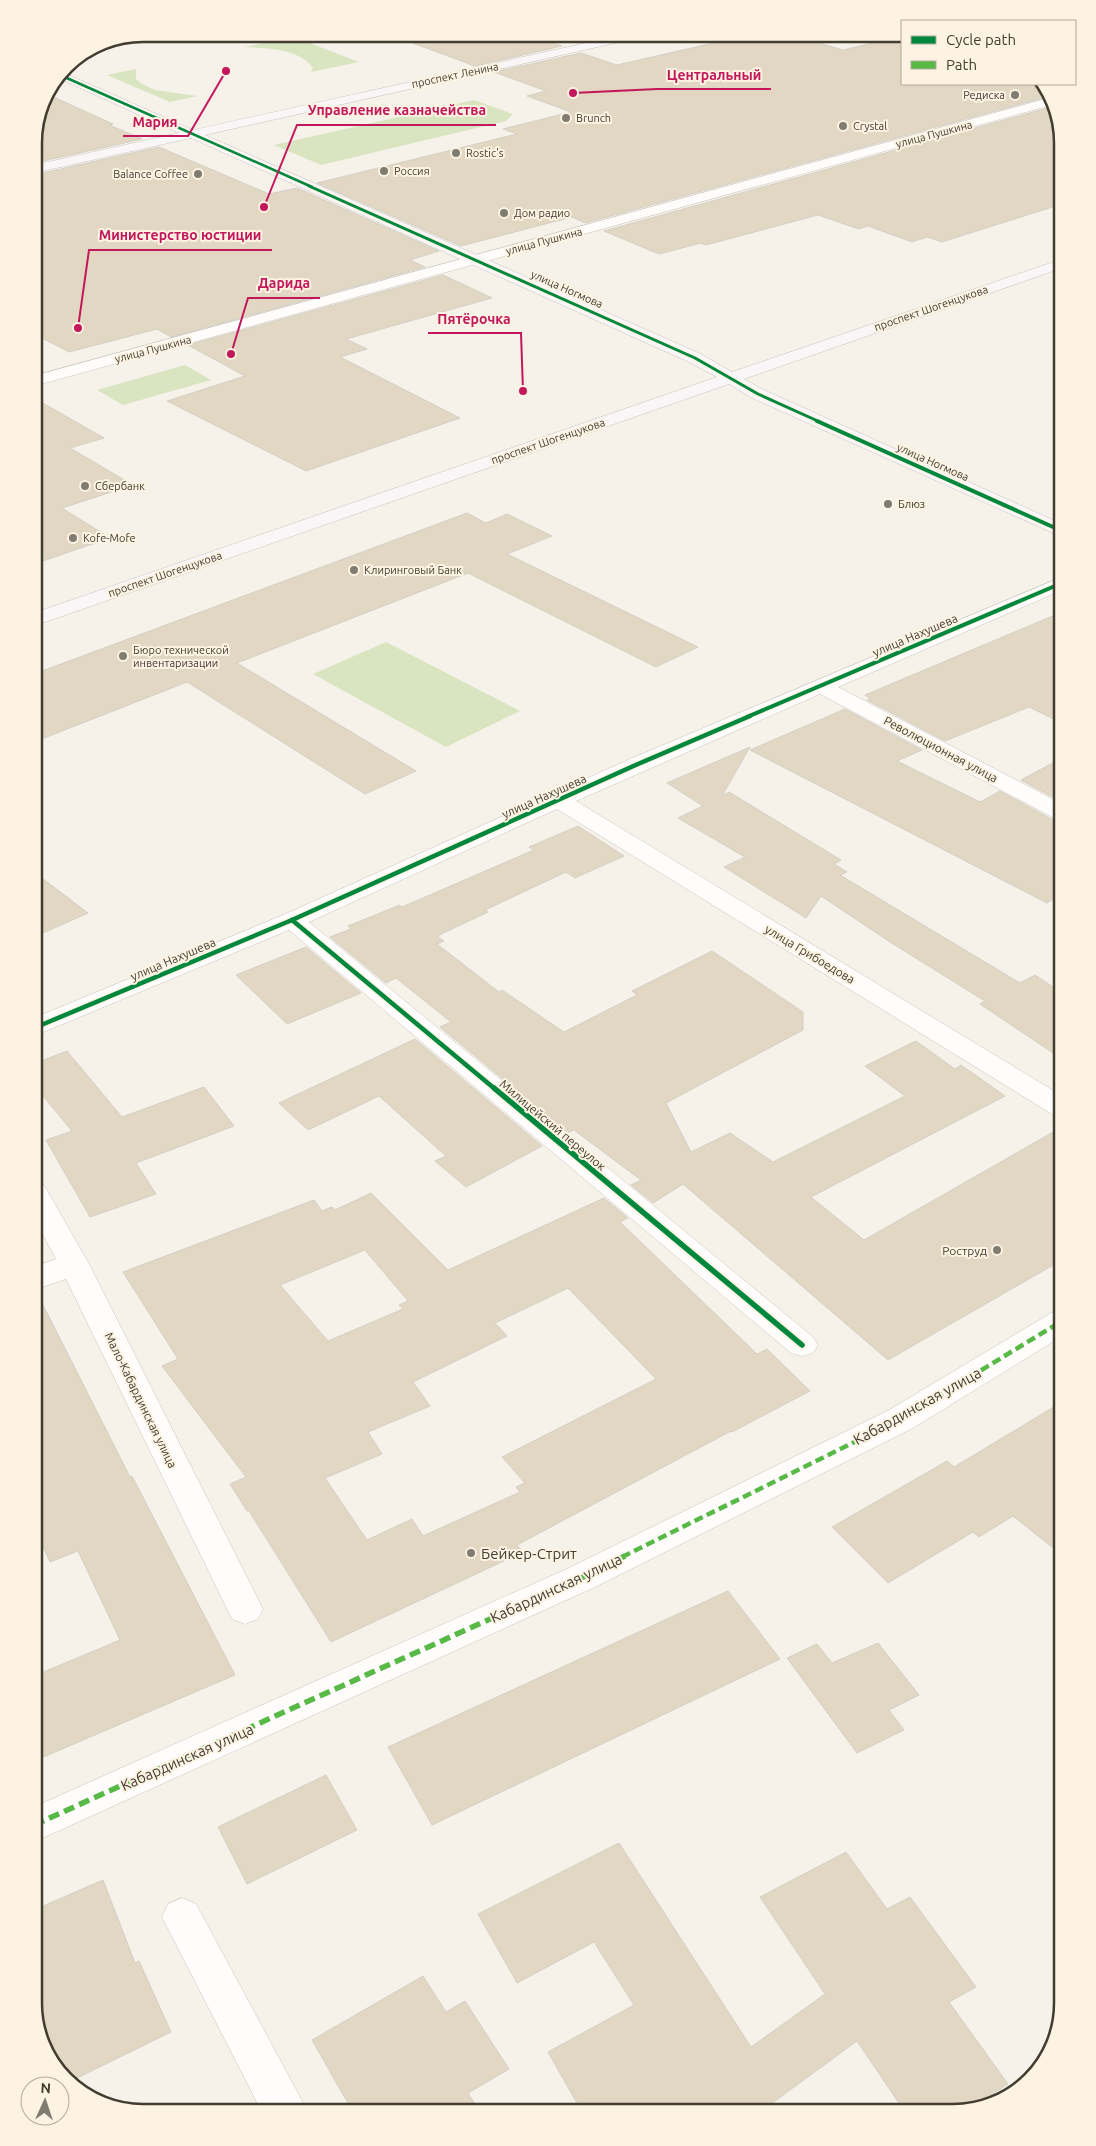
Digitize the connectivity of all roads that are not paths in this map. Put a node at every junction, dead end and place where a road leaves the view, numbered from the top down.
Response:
1 (603, 43) edge
2 (67, 78) edge
3 (1045, 103) edge
4 (191, 134) junction
5 (43, 167) edge
6 (477, 260) junction
7 (1054, 266) edge
8 (730, 378) junction
9 (43, 379) edge
10 (1054, 527) edge
11 (1054, 586) edge
12 (43, 617) edge
13 (820, 686) junction
14 (558, 800) junction
15 (1054, 809) edge
16 (292, 920) junction
17 (43, 1024) edge
18 (1054, 1103) edge
19 (42, 1207) edge
20 (74, 1264) junction
21 (42, 1276) edge
22 (1054, 1326) edge
23 (802, 1345) dead end
24 (246, 1610) dead end
25 (42, 1821) edge
26 (182, 1917) dead end
27 (280, 2103) edge

1 - 4 main road, проспект Ленина
2 - 4 main road, улица Ногмова
3 - 6 street, улица Пушкина
4 - 5 main road, проспект Ленина
4 - 6 main road, улица Ногмова
6 - 8 main road, улица Ногмова
6 - 9 street, улица Пушкина
7 - 8 main road, проспект Шогенцукова
8 - 10 main road, улица Ногмова
8 - 12 main road, проспект Шогенцукова
11 - 13 street, улица Нахушева
13 - 14 street, улица Нахушева
13 - 15 street, Революционная улица
14 - 16 street, улица Нахушева
14 - 18 street, улица Грибоедова
16 - 17 street, улица Нахушева
16 - 23 street, Милицейский переулок
19 - 20 street, Мало-Кабардинская улица
20 - 21 street
20 - 24 street, Мало-Кабардинская улица
22 - 25 street, Кабардинская улица
26 - 27 street

